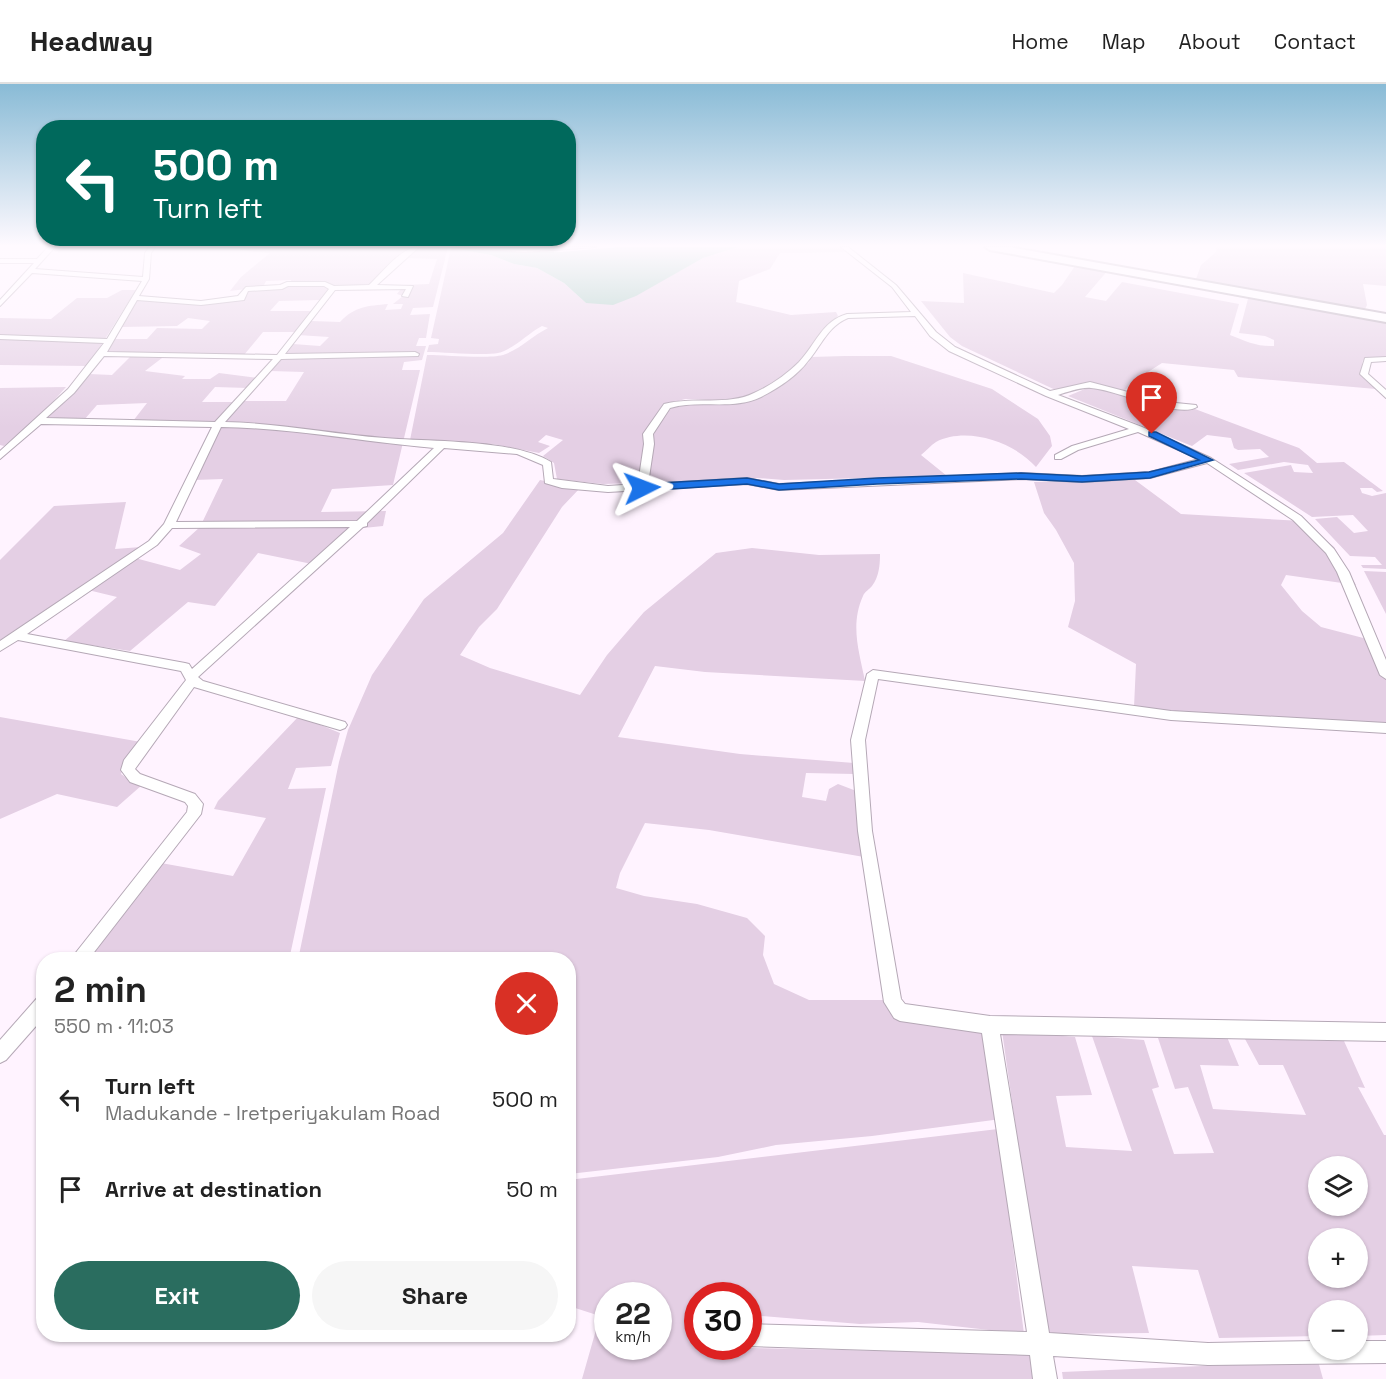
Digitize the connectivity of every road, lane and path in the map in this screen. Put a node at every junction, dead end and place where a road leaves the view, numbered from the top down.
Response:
1 (130, 307) edge
2 (318, 307) edge
3 (911, 307) edge
4 (1327, 307) edge
5 (916, 314) junction
6 (1386, 318) edge
7 (0, 337) edge
8 (109, 341) junction
9 (102, 354) junction
10 (415, 354) dead end
11 (279, 357) junction
12 (1386, 360) edge
13 (1049, 394) junction
14 (1386, 395) edge
15 (1193, 407) dead end
16 (40, 421) junction
17 (218, 424) junction
18 (1139, 429) junction
19 (442, 445) junction
20 (0, 456) edge
21 (1058, 457) dead end
22 (1208, 460) junction
23 (642, 488) junction
24 (363, 524) junction
25 (169, 525) junction
26 (16, 636) junction
27 (0, 647) edge
28 (1382, 657) edge
29 (1386, 675) edge
30 (192, 679) junction
31 (340, 725) dead end
32 (1386, 728) edge
33 (84, 952) edge
34 (36, 1012) edge
35 (990, 1025) junction
36 (1386, 1032) edge
37 (0, 1054) edge
38 (762, 1335) edge
39 (1040, 1344) junction
40 (1386, 1352) edge
41 (1045, 1379) edge

1 - 8 street
2 - 11 street
3 - 5 street
4 - 6 highway
5 - 13 street
5 - 23 street
7 - 8 street
8 - 9 street
9 - 11 street
9 - 16 street
10 - 11 street
11 - 17 street
12 - 14 street
13 - 15 street
13 - 18 street
16 - 17 street
16 - 20 street
17 - 19 street
17 - 25 street
18 - 21 street
18 - 22 street
19 - 23 street
19 - 24 street
22 - 23 street
22 - 28 street
24 - 25 street
24 - 30 street
25 - 26 street
26 - 27 street
26 - 30 street
28 - 29 street
30 - 31 street
30 - 33 street
32 - 35 street
34 - 37 street
35 - 36 street
35 - 39 street
38 - 39 street
39 - 40 street
39 - 41 street

